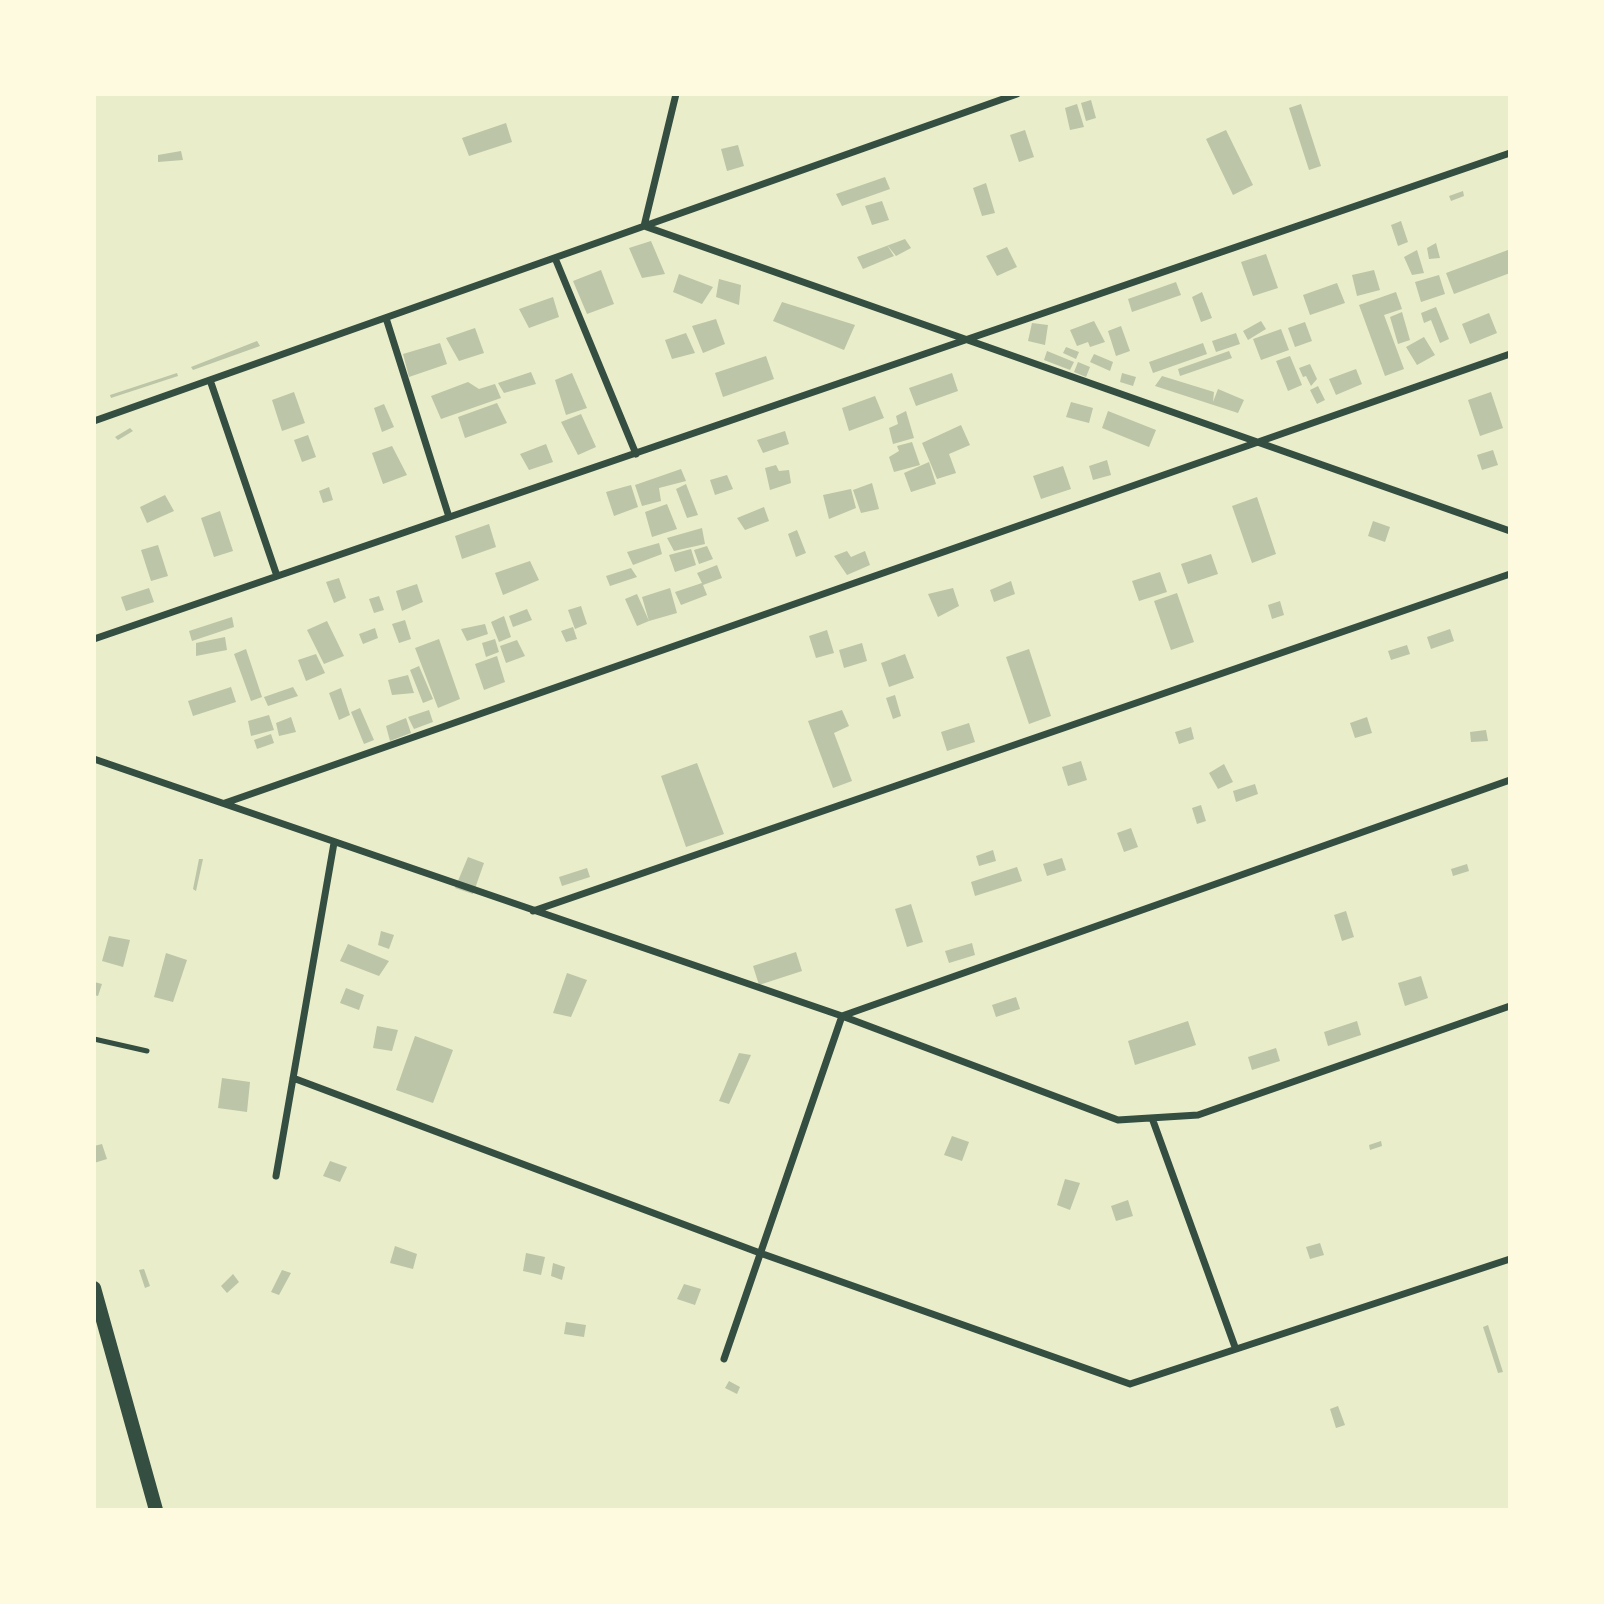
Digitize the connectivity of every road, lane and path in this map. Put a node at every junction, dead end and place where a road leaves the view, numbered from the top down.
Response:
1 (676, 94) edge
2 (1017, 94) edge
3 (1510, 153) edge
4 (644, 226) junction
5 (555, 258) junction
6 (386, 318) junction
7 (964, 341) junction
8 (1510, 354) edge
9 (210, 380) junction
10 (94, 421) edge
11 (1257, 444) junction
12 (636, 454) junction
13 (449, 517) junction
14 (1510, 531) edge
15 (1510, 575) edge
16 (277, 576) junction
17 (94, 639) edge
18 (94, 759) edge
19 (1510, 780) edge
20 (224, 803) junction
21 (334, 843) junction
22 (532, 911) junction
23 (1510, 1006) edge
24 (842, 1016) junction
25 (94, 1039) edge
26 (147, 1051) dead end
27 (293, 1078) junction
28 (1152, 1118) junction
29 (275, 1176) dead end
30 (760, 1253) junction
31 (1510, 1259) edge
32 (94, 1289) edge
33 (1235, 1347) junction
34 (724, 1359) dead end
35 (156, 1510) edge

1 - 4 street
2 - 4 street
3 - 7 street
4 - 5 street
4 - 7 street
5 - 6 street
5 - 12 street
6 - 9 street
6 - 13 street
7 - 11 street
7 - 12 street
8 - 11 street
9 - 10 street
9 - 16 street
11 - 14 street
11 - 20 street
12 - 13 street
13 - 16 street
15 - 22 street
16 - 17 street
18 - 20 street
19 - 24 street
20 - 21 street
21 - 22 street
21 - 27 street
22 - 24 street
23 - 28 street
24 - 28 street
24 - 30 street
25 - 26 lane
27 - 29 street
27 - 30 street
28 - 33 street
30 - 33 street
30 - 34 street
31 - 33 street
32 - 35 main road

